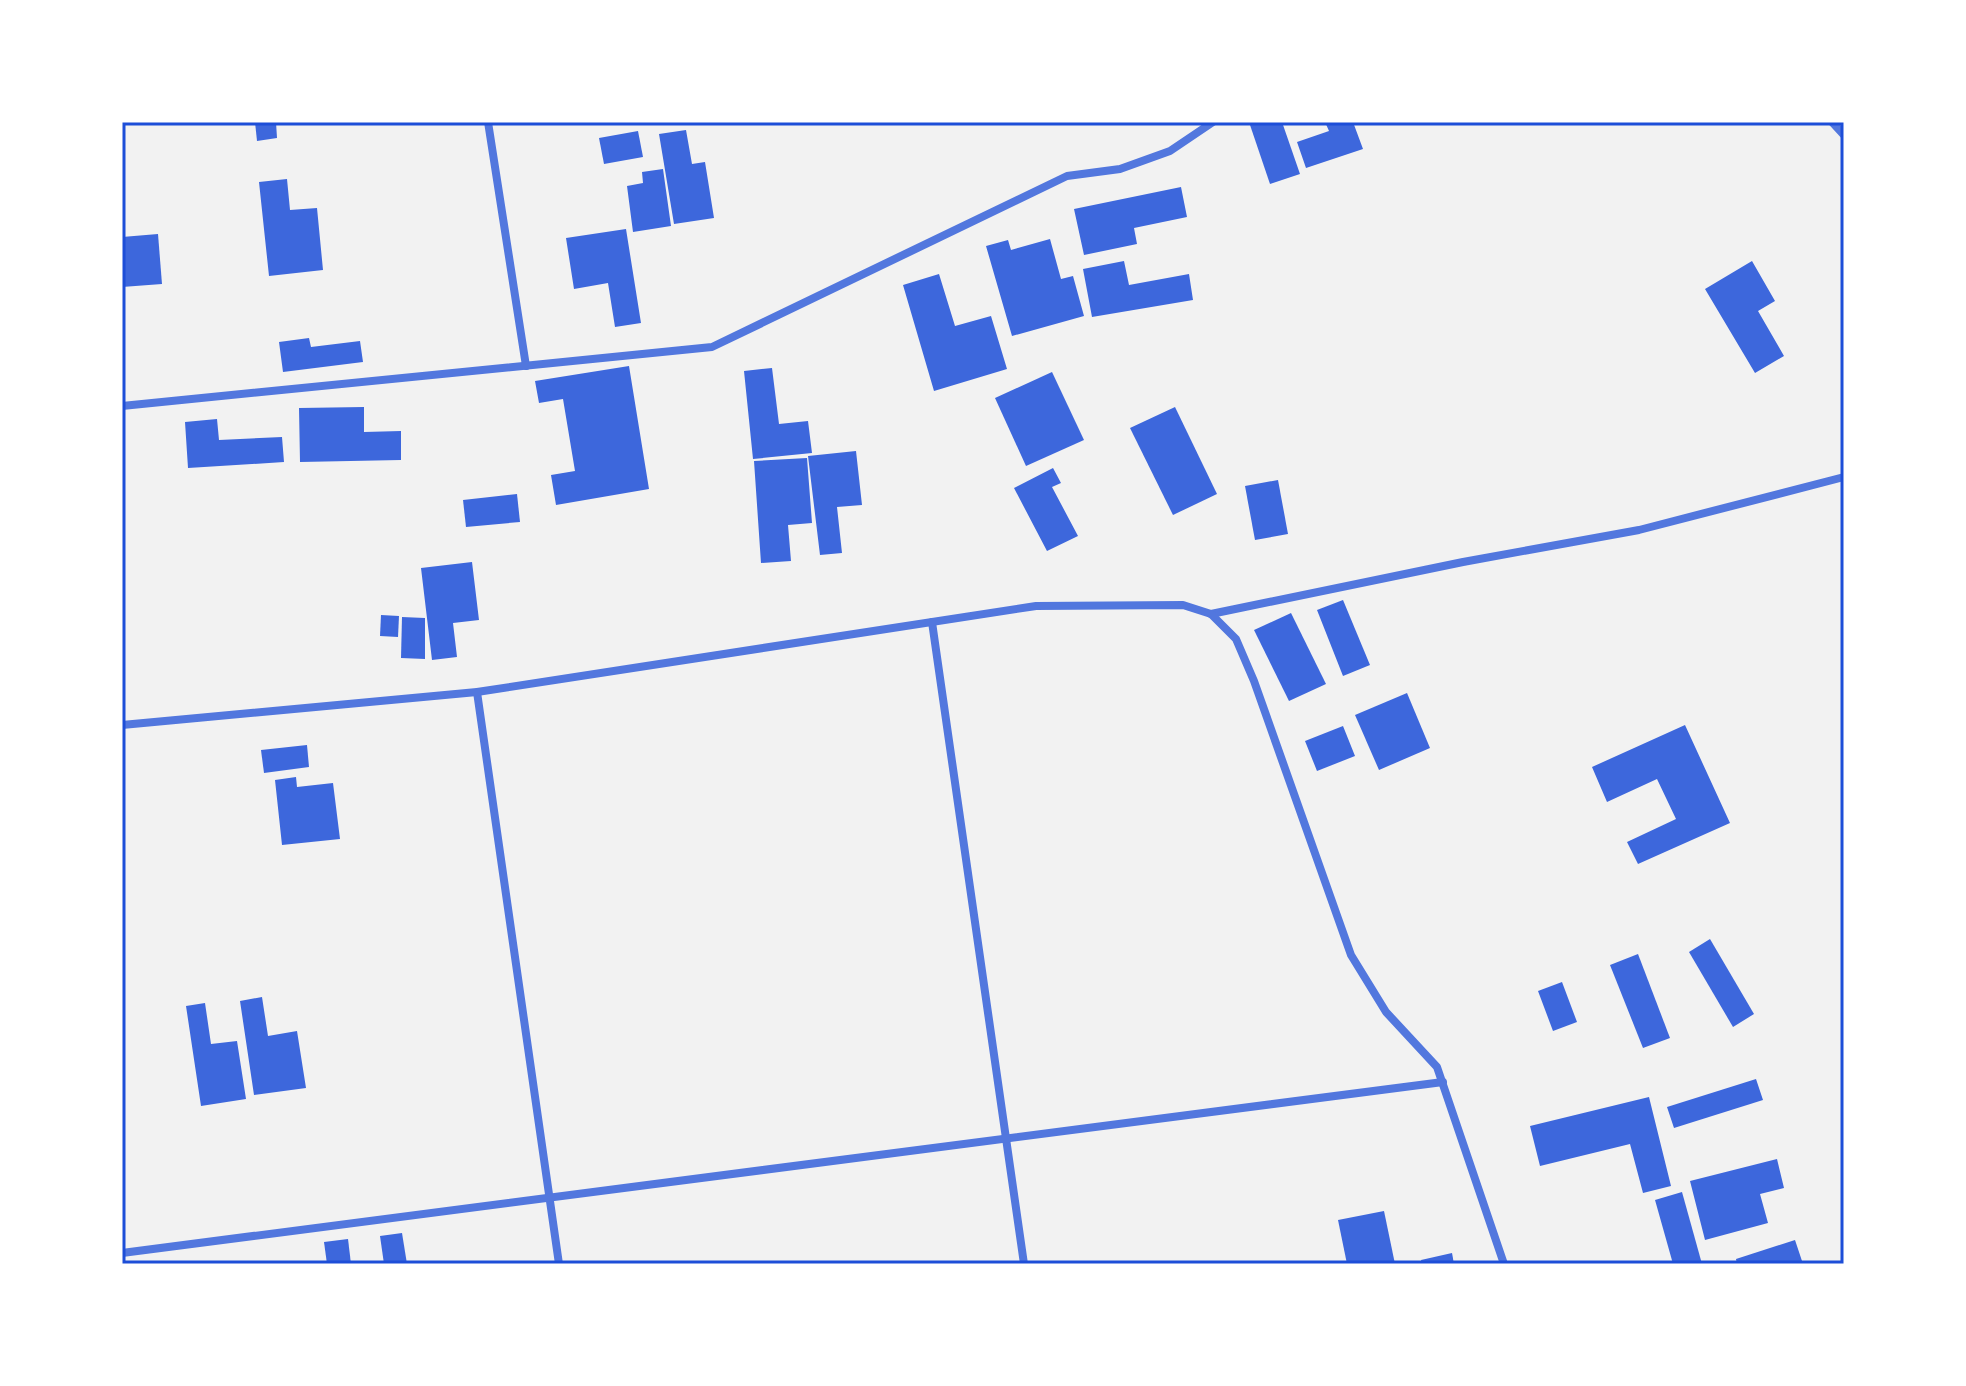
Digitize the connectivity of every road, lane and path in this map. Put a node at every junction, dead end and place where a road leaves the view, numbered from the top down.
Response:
1 (488, 122) edge
2 (1213, 122) edge
3 (1832, 122) edge
4 (1844, 135) edge
5 (526, 366) junction
6 (122, 406) edge
7 (1844, 477) edge
8 (1211, 614) junction
9 (932, 622) junction
10 (477, 692) junction
11 (122, 725) edge
12 (1443, 1082) junction
13 (1006, 1138) junction
14 (550, 1197) junction
15 (122, 1253) edge
16 (559, 1264) edge
17 (1024, 1264) edge
18 (1504, 1264) edge

1 - 5 street
2 - 5 street
3 - 4 street
5 - 6 street
7 - 8 street
8 - 9 street
8 - 12 street
9 - 10 street
9 - 13 street
10 - 11 street
10 - 14 street
12 - 13 street
12 - 18 street
13 - 14 street
13 - 17 street
14 - 15 street
14 - 16 street

